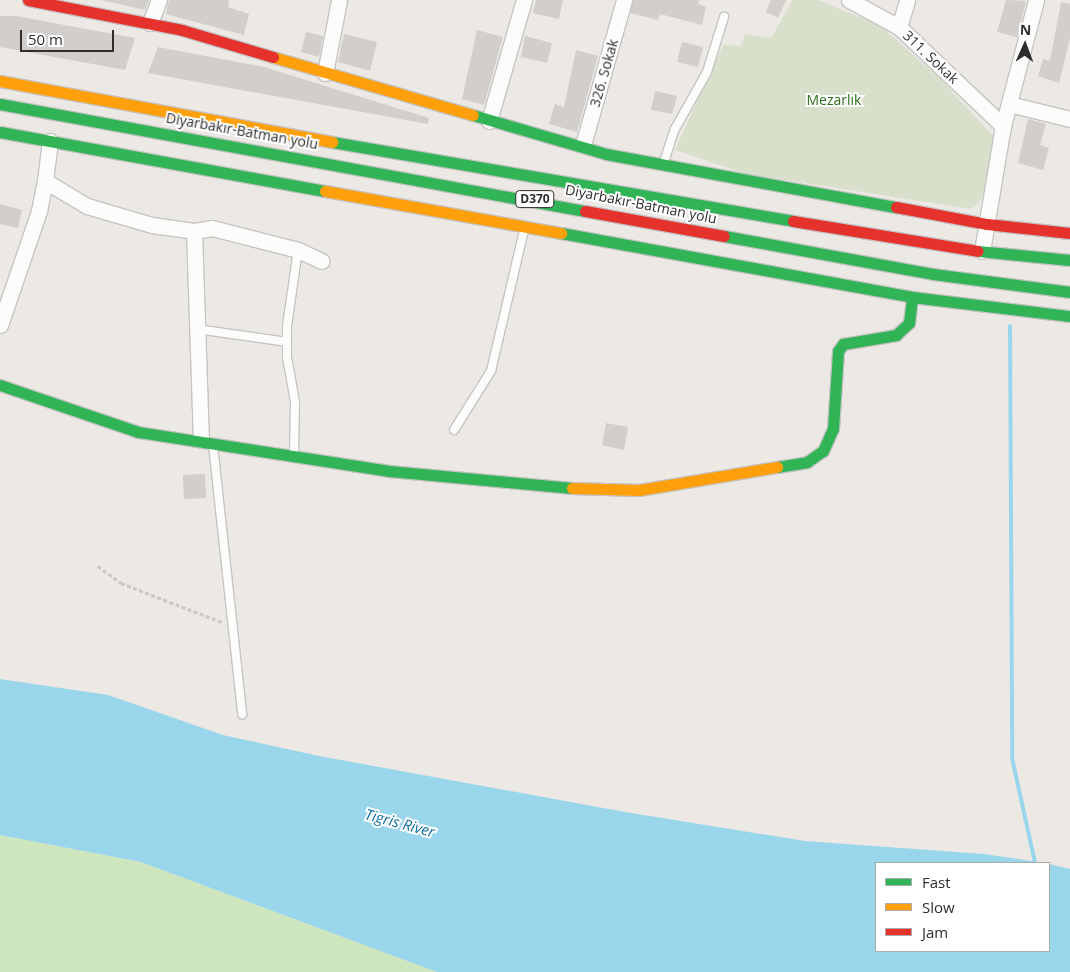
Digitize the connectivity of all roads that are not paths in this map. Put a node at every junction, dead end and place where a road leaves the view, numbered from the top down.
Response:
1 (32, 0) edge
2 (159, 0) edge
3 (339, 0) edge
4 (524, 0) edge
5 (624, 0) edge
6 (849, 0) edge
7 (907, 0) edge
8 (1036, 0) edge
9 (724, 17) dead end
10 (150, 23) junction
11 (899, 27) junction
12 (325, 73) junction
13 (0, 81) edge
14 (0, 104) edge
15 (1009, 104) junction
16 (1070, 119) edge
17 (489, 121) junction
18 (1004, 126) junction
19 (0, 132) edge
20 (50, 141) junction
21 (583, 145) junction
22 (663, 164) junction
23 (45, 182) junction
24 (987, 224) junction
25 (525, 226) junction
26 (194, 231) junction
27 (1070, 233) edge
28 (298, 250) junction
29 (982, 251) junction
30 (1070, 260) edge
31 (322, 261) dead end
32 (1070, 292) edge
33 (912, 297) junction
34 (1070, 316) edge
35 (0, 325) edge
36 (197, 329) junction
37 (287, 342) junction
38 (0, 385) edge
39 (454, 430) dead end
40 (207, 442) junction
41 (294, 456) junction
42 (242, 714) dead end

1 - 10 main road
2 - 10 street
3 - 12 street
4 - 17 street
5 - 21 street, 326. Sokak
6 - 11 street, 311. Sokak
7 - 11 street
8 - 15 street
9 - 22 lane
10 - 12 main road
11 - 18 street, 311. Sokak
12 - 17 main road
13 - 29 main road
14 - 32 main road, Diyarbakır-Batman yolu / D370
15 - 16 street
15 - 18 street
17 - 21 main road
18 - 24 street
19 - 20 main road, D370
20 - 23 street
20 - 25 main road, D370
21 - 22 main road
22 - 24 main road
23 - 26 street
23 - 35 street
24 - 27 main road
24 - 29 street
25 - 33 main road, D370
25 - 39 lane
26 - 28 street
26 - 36 street
28 - 31 street
28 - 37 lane
29 - 30 main road
33 - 34 main road, D370
33 - 41 main road
36 - 37 lane
36 - 40 street
37 - 41 lane
38 - 40 main road
40 - 41 main road
40 - 42 lane

